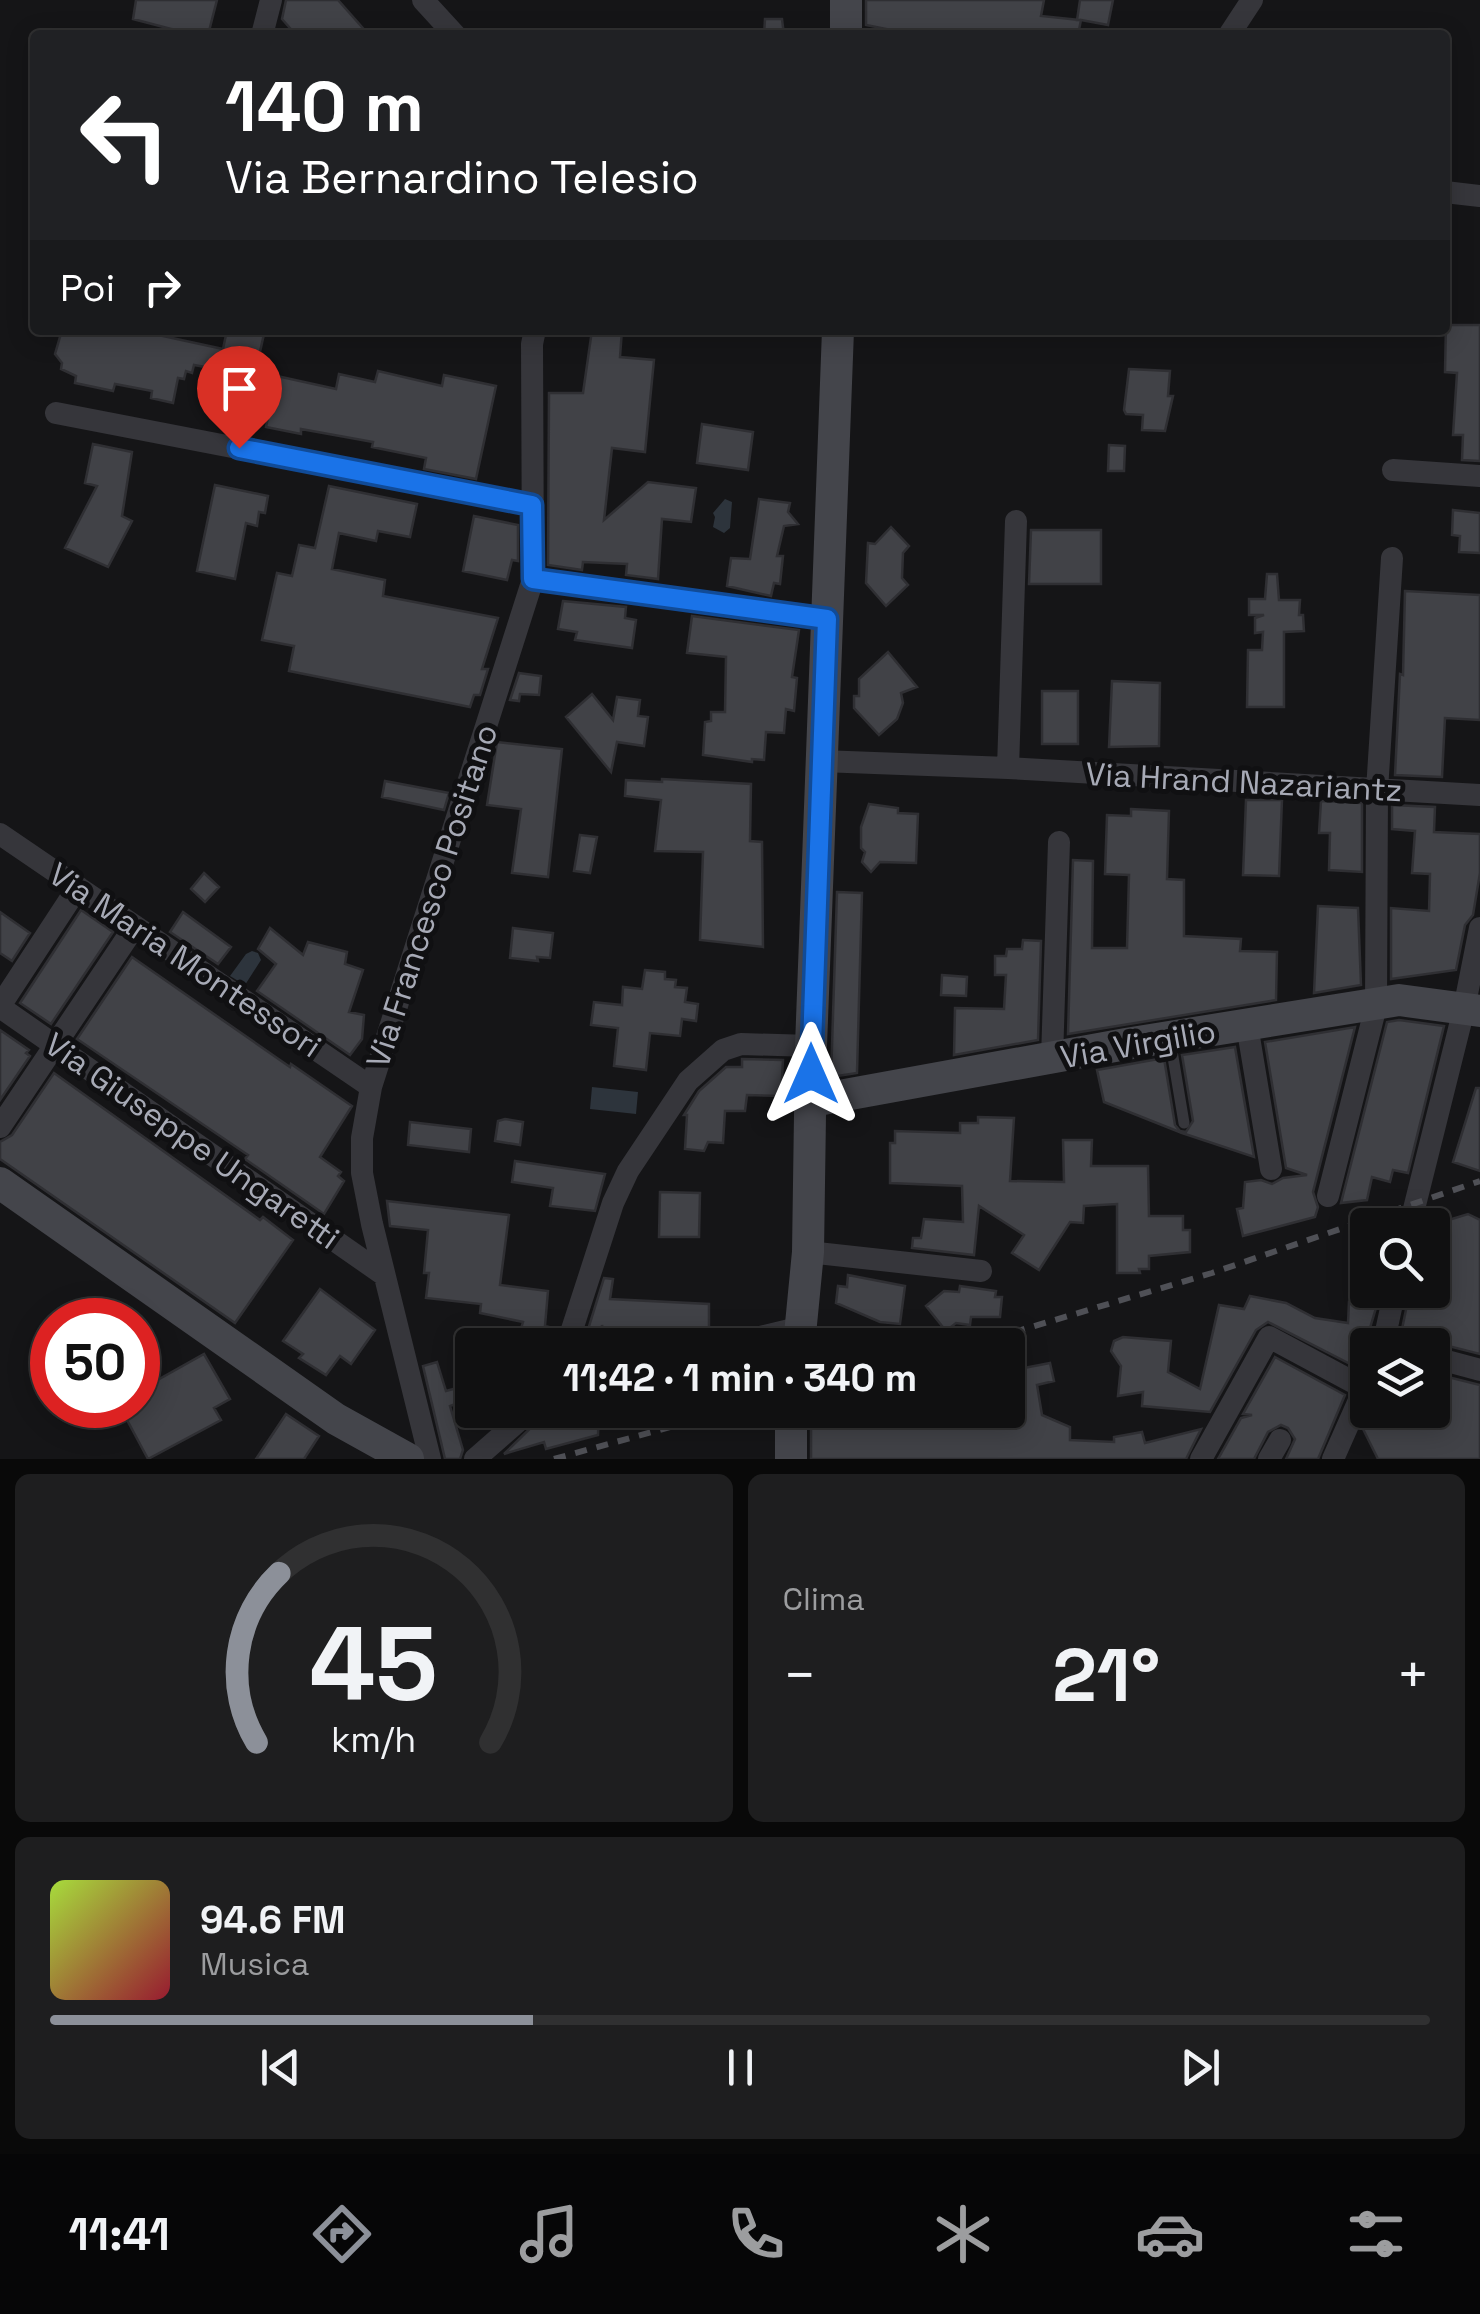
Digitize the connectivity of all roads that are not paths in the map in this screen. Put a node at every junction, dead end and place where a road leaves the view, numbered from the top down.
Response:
1 (272, 0) edge
2 (424, 0) edge
3 (846, 0) edge
4 (1252, 0) edge
5 (263, 30) edge
6 (451, 30) edge
7 (846, 30) edge
8 (1232, 30) edge
9 (1450, 193) edge
10 (1480, 196) edge
11 (534, 335) edge
12 (838, 335) edge
13 (56, 413) dead end
14 (1393, 470) dead end
15 (1480, 476) edge
16 (532, 505) junction
17 (1016, 521) dead end
18 (1392, 558) dead end
19 (533, 579) junction
20 (827, 619) junction
21 (822, 761) junction
22 (1008, 768) junction
23 (1377, 790) junction
24 (1480, 795) edge
25 (0, 834) edge
26 (1058, 842) dead end
27 (78, 887) junction
28 (135, 926) junction
29 (1480, 928) edge
30 (0, 1006) edge
31 (1376, 1006) junction
32 (1472, 1010) edge
33 (1246, 1026) junction
34 (1170, 1037) junction
35 (56, 1046) junction
36 (810, 1046) junction
37 (1052, 1058) junction
38 (371, 1087) junction
39 (812, 1101) junction
40 (1184, 1123) dead end
41 (0, 1127) edge
42 (1271, 1169) dead end
43 (0, 1183) edge
44 (1328, 1196) dead end
45 (1414, 1208) edge
46 (808, 1252) junction
47 (981, 1271) dead end
48 (384, 1275) junction
49 (580, 1328) edge
50 (802, 1328) edge
51 (1450, 1362) edge
52 (1480, 1370) edge
53 (1350, 1376) edge
54 (1350, 1420) edge
55 (510, 1428) edge
56 (791, 1428) edge
57 (408, 1459) edge
58 (430, 1459) edge
59 (474, 1459) edge
60 (791, 1459) edge
61 (1201, 1459) edge
62 (1333, 1459) edge

1 - 5 street
2 - 6 street
3 - 7 street
4 - 8 street
9 - 10 street
11 - 16 street, Via Francesco Positano
12 - 20 street
13 - 16 street
14 - 15 street
16 - 19 street, Via Francesco Positano
17 - 22 street
18 - 23 street
19 - 20 street
19 - 38 street, Via Francesco Positano
20 - 21 street
21 - 22 street, Via Hrand Nazariantz
21 - 36 street
22 - 23 street, Via Hrand Nazariantz
23 - 24 street, Via Hrand Nazariantz
23 - 31 street
25 - 27 street, Via Maria Montessori
26 - 37 street
27 - 28 street, Via Maria Montessori
27 - 30 street
28 - 35 street
28 - 38 street, Via Maria Montessori
29 - 32 street
30 - 35 street, Via Giuseppe Ungaretti
31 - 32 street, Via Virgilio
31 - 33 street, Via Virgilio
31 - 44 street
32 - 45 street
33 - 34 street, Via Virgilio
33 - 42 street
34 - 37 street, Via Virgilio
34 - 40 lane
35 - 41 street
35 - 48 street, Via Giuseppe Ungaretti
36 - 39 street
36 - 49 street
37 - 39 street, Via Virgilio
38 - 48 street, Via Francesco Positano
39 - 46 street
43 - 57 street
46 - 47 street
46 - 50 street
48 - 58 street, Via Francesco Positano
51 - 52 street
53 - 61 street
54 - 62 street
55 - 59 street
56 - 60 street

